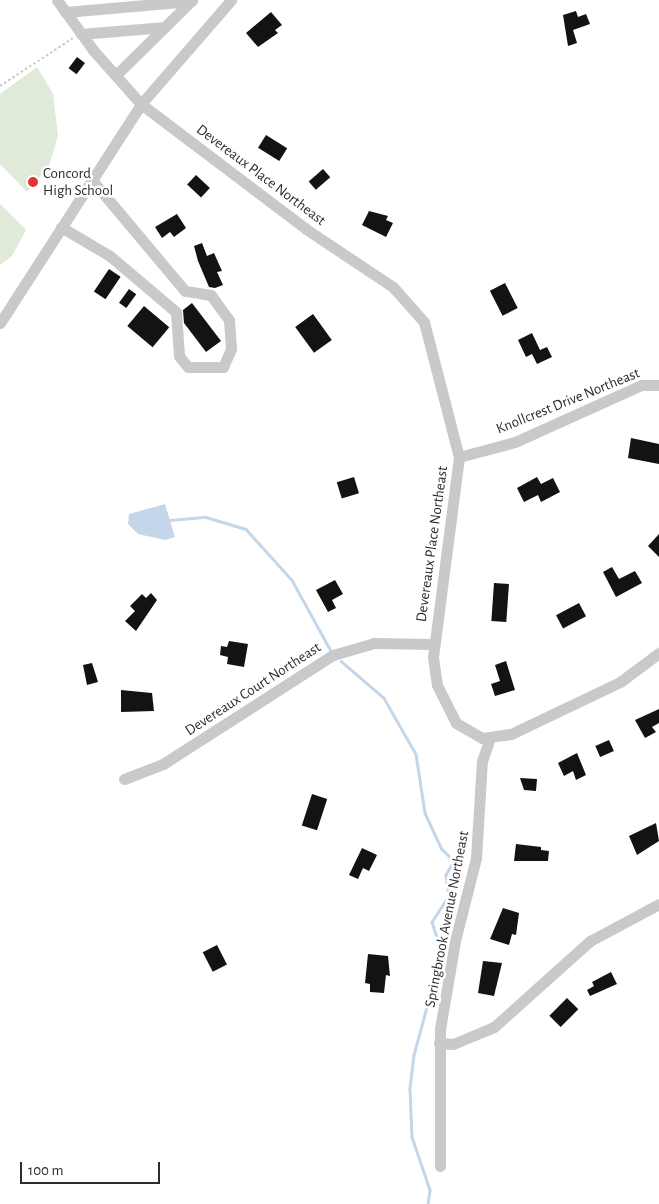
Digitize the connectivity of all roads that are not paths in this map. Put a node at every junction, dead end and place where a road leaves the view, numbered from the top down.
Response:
1 (57, 0) edge
2 (192, 0) edge
3 (226, 2) edge
4 (65, 12) junction
5 (165, 27) junction
6 (81, 34) junction
7 (116, 75) junction
8 (141, 104) junction
9 (91, 179) junction
10 (61, 227) junction
11 (0, 323) edge
12 (659, 385) edge
13 (459, 457) junction
14 (434, 644) junction
15 (658, 656) edge
16 (490, 738) junction
17 (124, 779) dead end
18 (659, 904) edge
19 (439, 1043) junction
20 (440, 1166) dead end

1 - 4 street, Devereaux Place Northeast
2 - 4 street
2 - 5 street
3 - 8 street
4 - 6 street, Devereaux Place Northeast
5 - 6 street
5 - 7 street
6 - 7 street, Devereaux Place Northeast
7 - 8 street, Devereaux Place Northeast
8 - 9 street
8 - 13 street, Devereaux Place Northeast
9 - 10 street
9 - 10 street
10 - 11 street
12 - 13 street, Knollcrest Drive Northeast
13 - 14 street, Devereaux Place Northeast
14 - 16 street, Devereaux Place Northeast
14 - 17 street, Devereaux Court Northeast
15 - 16 street
16 - 19 street, Springbrook Avenue Northeast
18 - 19 street
19 - 20 street, Springbrook Avenue Northeast

